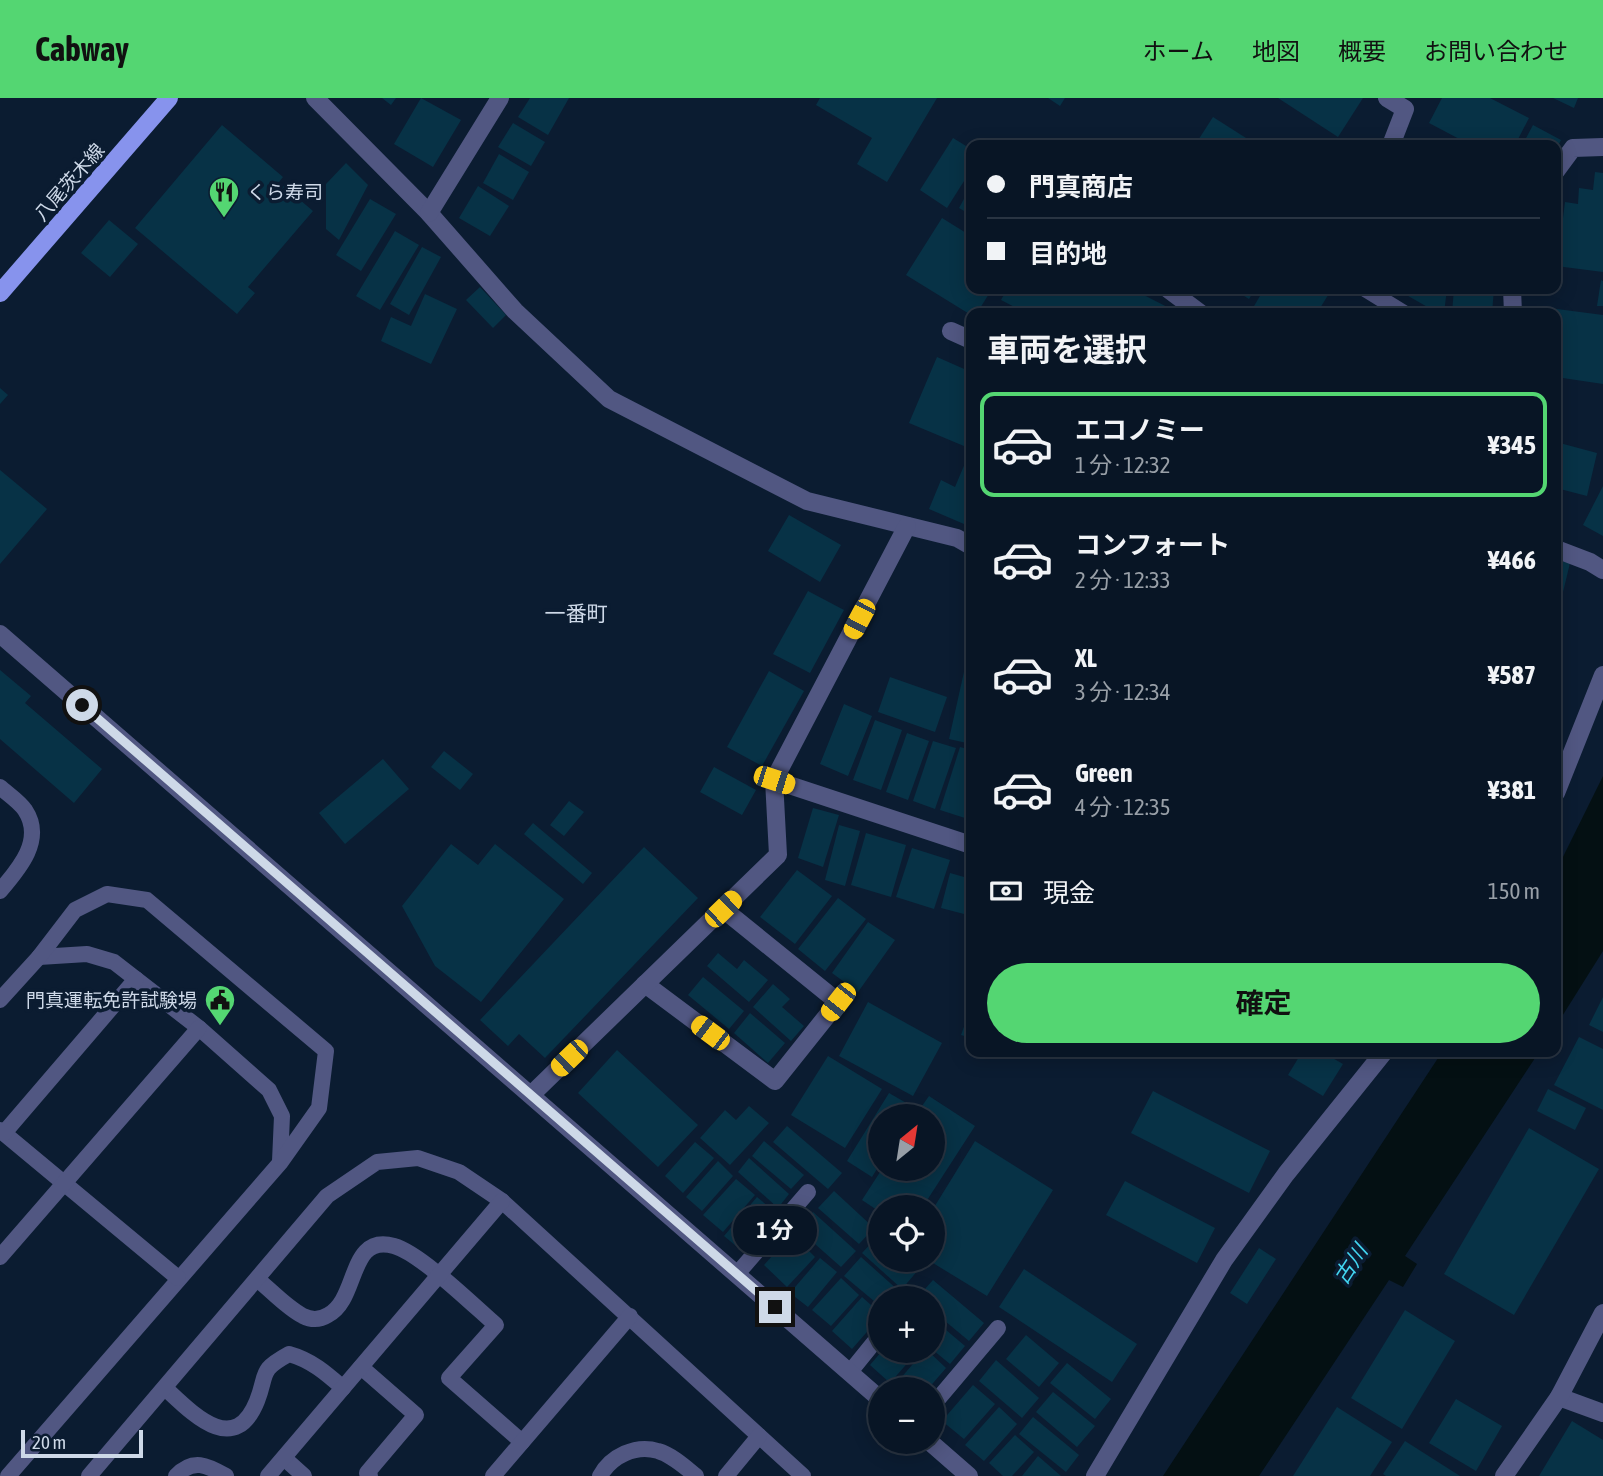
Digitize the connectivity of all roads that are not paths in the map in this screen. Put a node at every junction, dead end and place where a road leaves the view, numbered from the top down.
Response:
1 (170, 98) edge
2 (315, 98) edge
3 (500, 98) edge
4 (1387, 98) edge
5 (1393, 140) edge
6 (1603, 147) edge
7 (1561, 164) edge
8 (429, 213) junction
9 (0, 293) edge
10 (1175, 294) edge
11 (1373, 294) edge
12 (1193, 308) edge
13 (1396, 308) edge
14 (951, 331) dead end
15 (966, 338) edge
16 (907, 526) junction
17 (966, 543) edge
18 (1561, 551) edge
19 (1603, 570) edge
20 (0, 634) edge
21 (1603, 675) edge
22 (774, 780) junction
23 (1561, 780) edge
24 (0, 787) edge
25 (966, 843) edge
26 (3, 883) edge
27 (723, 909) junction
28 (39, 957) junction
29 (136, 979) junction
30 (645, 985) junction
31 (0, 1000) edge
32 (199, 1028) junction
33 (1376, 1057) edge
34 (532, 1094) junction
35 (2, 1131) edge
36 (280, 1163) junction
37 (64, 1185) junction
38 (808, 1192) dead end
39 (502, 1201) junction
40 (0, 1257) edge
41 (737, 1274) junction
42 (439, 1276) junction
43 (178, 1278) junction
44 (257, 1279) junction
45 (1603, 1313) edge
46 (630, 1316) junction
47 (998, 1328) dead end
48 (868, 1350) edge
49 (360, 1367) junction
50 (850, 1372) junction
51 (164, 1388) junction
52 (343, 1388) junction
53 (868, 1388) edge
54 (945, 1391) edge
55 (1559, 1397) junction
56 (1603, 1413) edge
57 (759, 1436) junction
58 (522, 1442) junction
59 (944, 1454) edge
60 (284, 1458) junction
61 (8, 1476) edge
62 (89, 1476) edge
63 (176, 1476) edge
64 (226, 1476) edge
65 (268, 1476) edge
66 (304, 1476) edge
67 (370, 1476) edge
68 (493, 1476) edge
69 (600, 1476) edge
70 (696, 1476) edge
71 (726, 1476) edge
72 (803, 1476) edge
73 (969, 1476) edge
74 (1095, 1476) edge
75 (1504, 1476) edge

1 - 9 main road, 八尾茨木線
2 - 8 street
3 - 8 street
4 - 5 street
6 - 7 street
8 - 16 street
10 - 12 street
11 - 13 lane
14 - 15 street
16 - 17 street
16 - 22 street
18 - 19 street
20 - 34 street
21 - 23 street
22 - 25 street
22 - 27 street
24 - 26 lane
27 - 30 street
27 - 30 street
28 - 29 lane
28 - 31 lane
28 - 36 lane
29 - 32 lane
29 - 35 lane
30 - 34 street
32 - 36 lane
32 - 37 lane
33 - 74 street
34 - 41 street
35 - 37 lane
36 - 43 lane
37 - 40 lane
37 - 43 lane
38 - 41 lane
39 - 42 lane
39 - 44 lane
39 - 46 lane
41 - 50 street
42 - 44 lane
42 - 49 lane
42 - 58 lane
43 - 61 lane
44 - 51 lane
45 - 55 street
46 - 57 lane
46 - 58 lane
47 - 54 lane
48 - 50 lane
49 - 52 lane
49 - 67 lane
50 - 53 street
51 - 52 lane
51 - 62 lane
52 - 60 lane
55 - 56 street
55 - 75 street
57 - 71 lane
57 - 72 lane
58 - 68 lane
59 - 73 street
60 - 65 lane
60 - 66 lane
63 - 64 lane
69 - 70 lane

